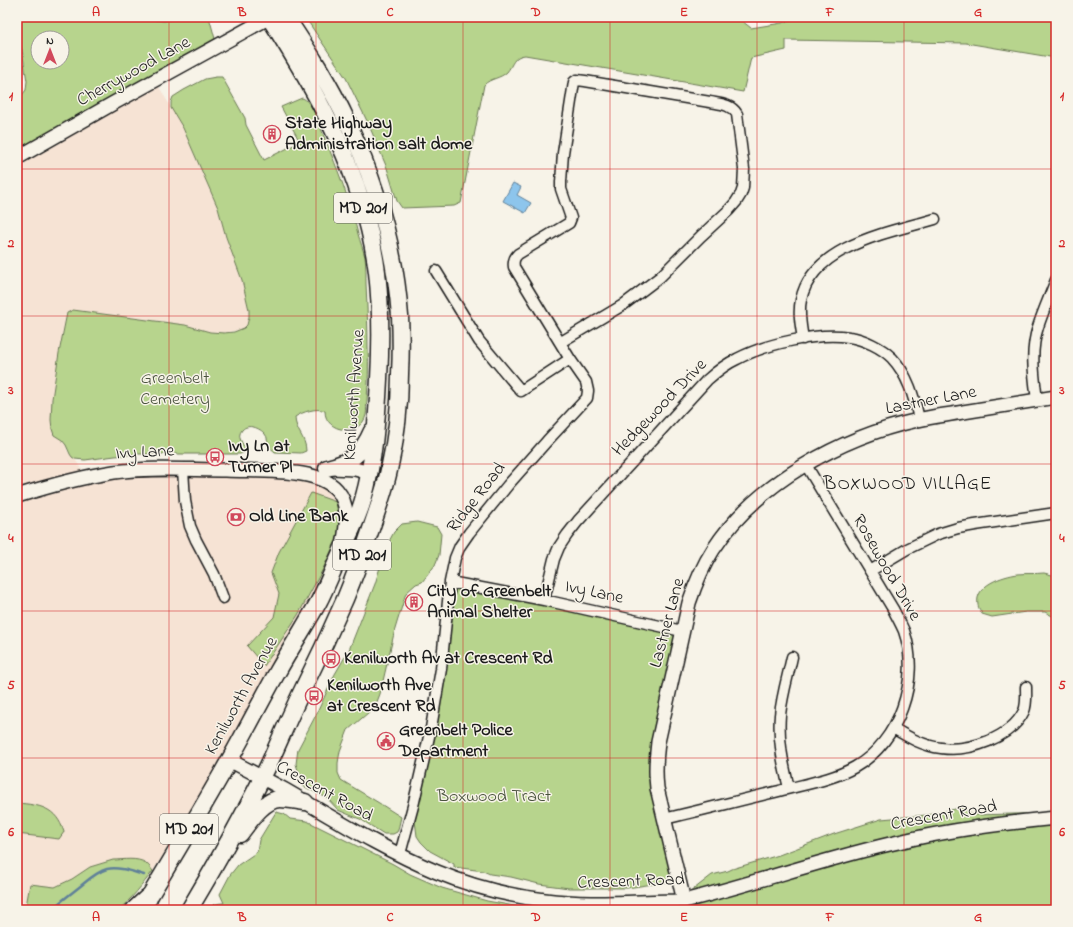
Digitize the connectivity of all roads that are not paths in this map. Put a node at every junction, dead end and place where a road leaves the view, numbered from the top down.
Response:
1 (269, 17) edge
2 (286, 17) edge
3 (17, 158) edge
4 (935, 219) dead end
5 (436, 271) dead end
6 (1056, 280) edge
7 (803, 339) junction
8 (561, 342) junction
9 (570, 359) junction
10 (1056, 397) edge
11 (1037, 400) junction
12 (918, 419) junction
13 (377, 420) junction
14 (806, 465) junction
15 (327, 468) junction
16 (183, 469) junction
17 (278, 472) junction
18 (370, 473) junction
19 (17, 496) edge
20 (376, 513) junction
21 (1056, 513) edge
22 (342, 551) junction
23 (870, 571) junction
24 (450, 582) junction
25 (223, 598) dead end
26 (544, 600) junction
27 (682, 631) junction
28 (792, 657) dead end
29 (1026, 687) dead end
30 (893, 728) junction
31 (229, 760) junction
32 (262, 777) junction
33 (789, 788) junction
34 (305, 802) junction
35 (1056, 818) edge
36 (664, 820) junction
37 (400, 854) junction
38 (218, 860) junction
39 (684, 900) junction
40 (145, 904) edge
41 (135, 910) edge
42 (189, 910) edge

1 - 3 street, Cherrywood Lane
1 - 13 main road, Kenilworth Avenue / MD 201
2 - 20 main road, MD 201
4 - 7 street
5 - 9 street
6 - 11 street
7 - 12 street, Hedgewood Drive
7 - 26 street, Hedgewood Drive
8 - 8 street
8 - 9 street
9 - 24 street, Ridge Road
10 - 11 street, Lastner Lane
11 - 12 street, Lastner Lane
12 - 14 street, Lastner Lane
13 - 15 main road
13 - 18 main road, Kenilworth Avenue / MD 201
14 - 23 street, Rosewood Drive
14 - 27 street, Lastner Lane
15 - 17 street, Ivy Lane
15 - 18 street, Ivy Lane
16 - 17 street, Ivy Lane
16 - 19 street, Ivy Lane
16 - 25 street
17 - 22 street, Ivy Lane
18 - 20 main road
18 - 22 main road, Kenilworth Avenue / MD 201
20 - 32 main road, MD 201
21 - 23 street
22 - 31 main road, Kenilworth Avenue / MD 201
23 - 30 street, Rosewood Drive
24 - 26 street, Ivy Lane
24 - 37 street, Ridge Road
26 - 27 street, Ivy Lane
27 - 36 street, Lastner Lane
28 - 33 street
29 - 30 street
30 - 33 street, Rosewood Drive
31 - 32 street, Crescent Road
31 - 40 main road, Kenilworth Avenue / MD 201
32 - 34 street, Crescent Road
32 - 38 main road, MD 201
33 - 36 street, Rosewood Drive
34 - 37 street, Crescent Road
34 - 38 main road
35 - 39 street, Crescent Road
36 - 39 street, Lastner Lane
37 - 39 street, Crescent Road
38 - 42 main road, MD 201
40 - 41 highway

